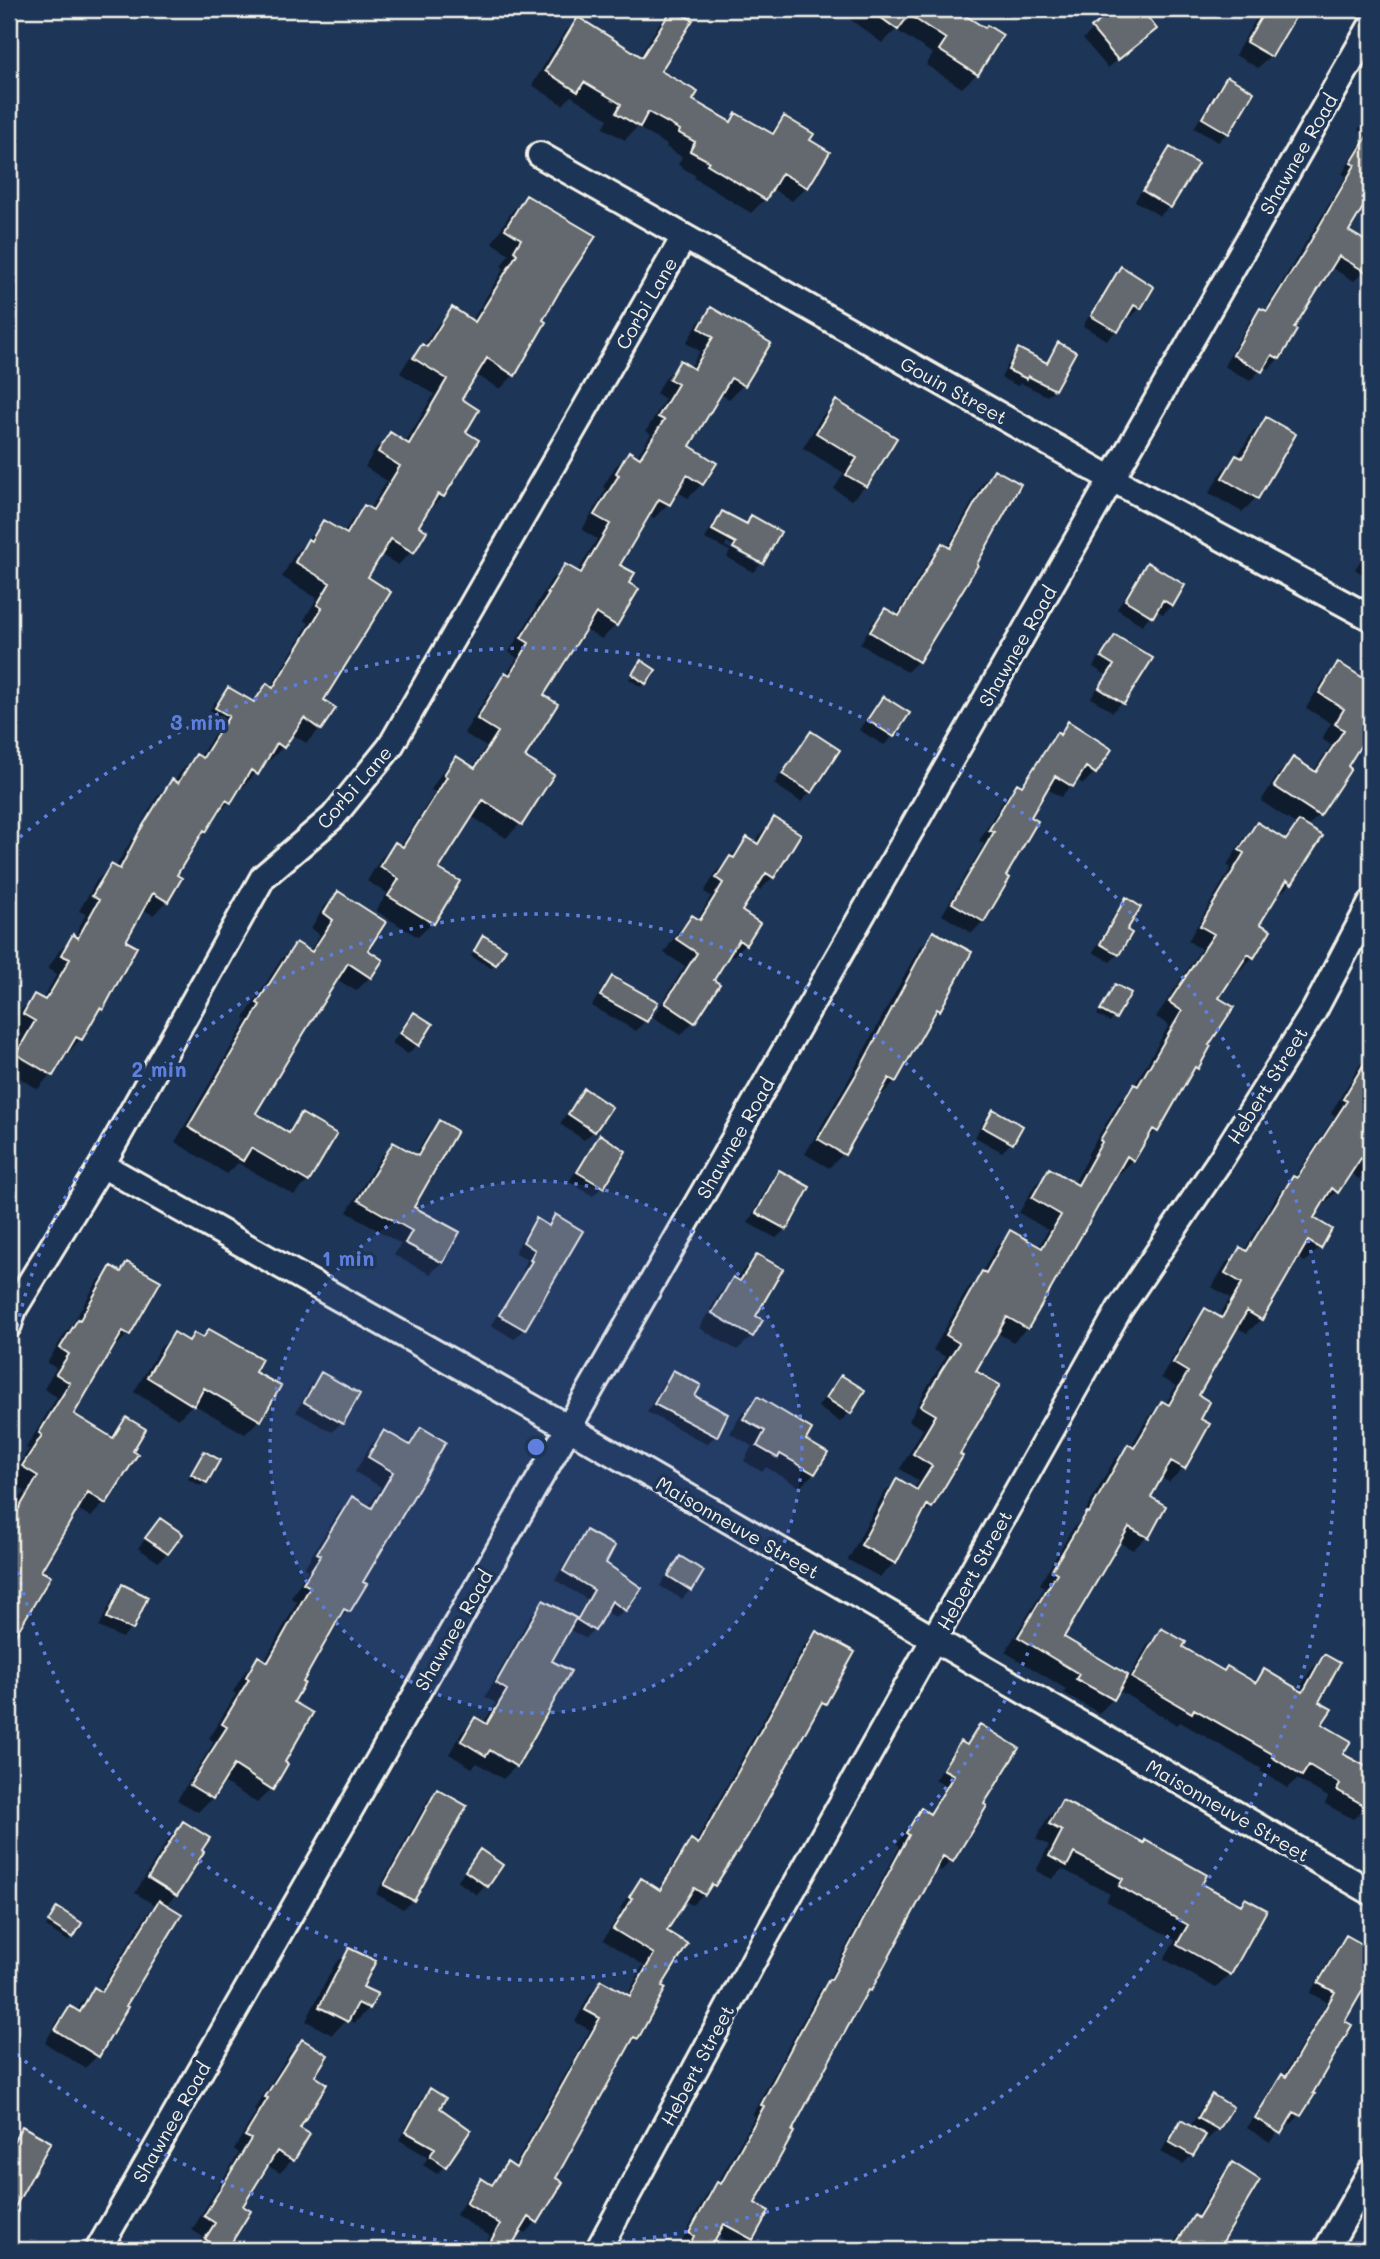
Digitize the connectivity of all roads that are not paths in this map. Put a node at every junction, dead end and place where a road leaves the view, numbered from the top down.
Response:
1 (1371, 26) edge
2 (540, 155) dead end
3 (684, 237) junction
4 (1112, 479) junction
5 (1371, 618) edge
6 (1371, 903) edge
7 (102, 1165) junction
8 (9, 1325) edge
9 (569, 1428) junction
10 (934, 1641) junction
11 (1371, 1892) edge
12 (1371, 2171) edge
13 (98, 2250) edge
14 (598, 2250) edge
15 (1326, 2250) edge

1 - 4 street, Shawnee Road
2 - 3 street, Gouin Street
3 - 4 street, Gouin Street
3 - 7 street, Corbi Lane
4 - 5 street, Gouin Street
4 - 9 street, Shawnee Road
6 - 10 street, Hebert Street
7 - 8 street, Corbi Lane
7 - 9 street, Maisonneuve Street
9 - 10 street, Maisonneuve Street
9 - 13 street, Shawnee Road
10 - 11 street, Maisonneuve Street
10 - 14 street, Hebert Street
12 - 15 street

